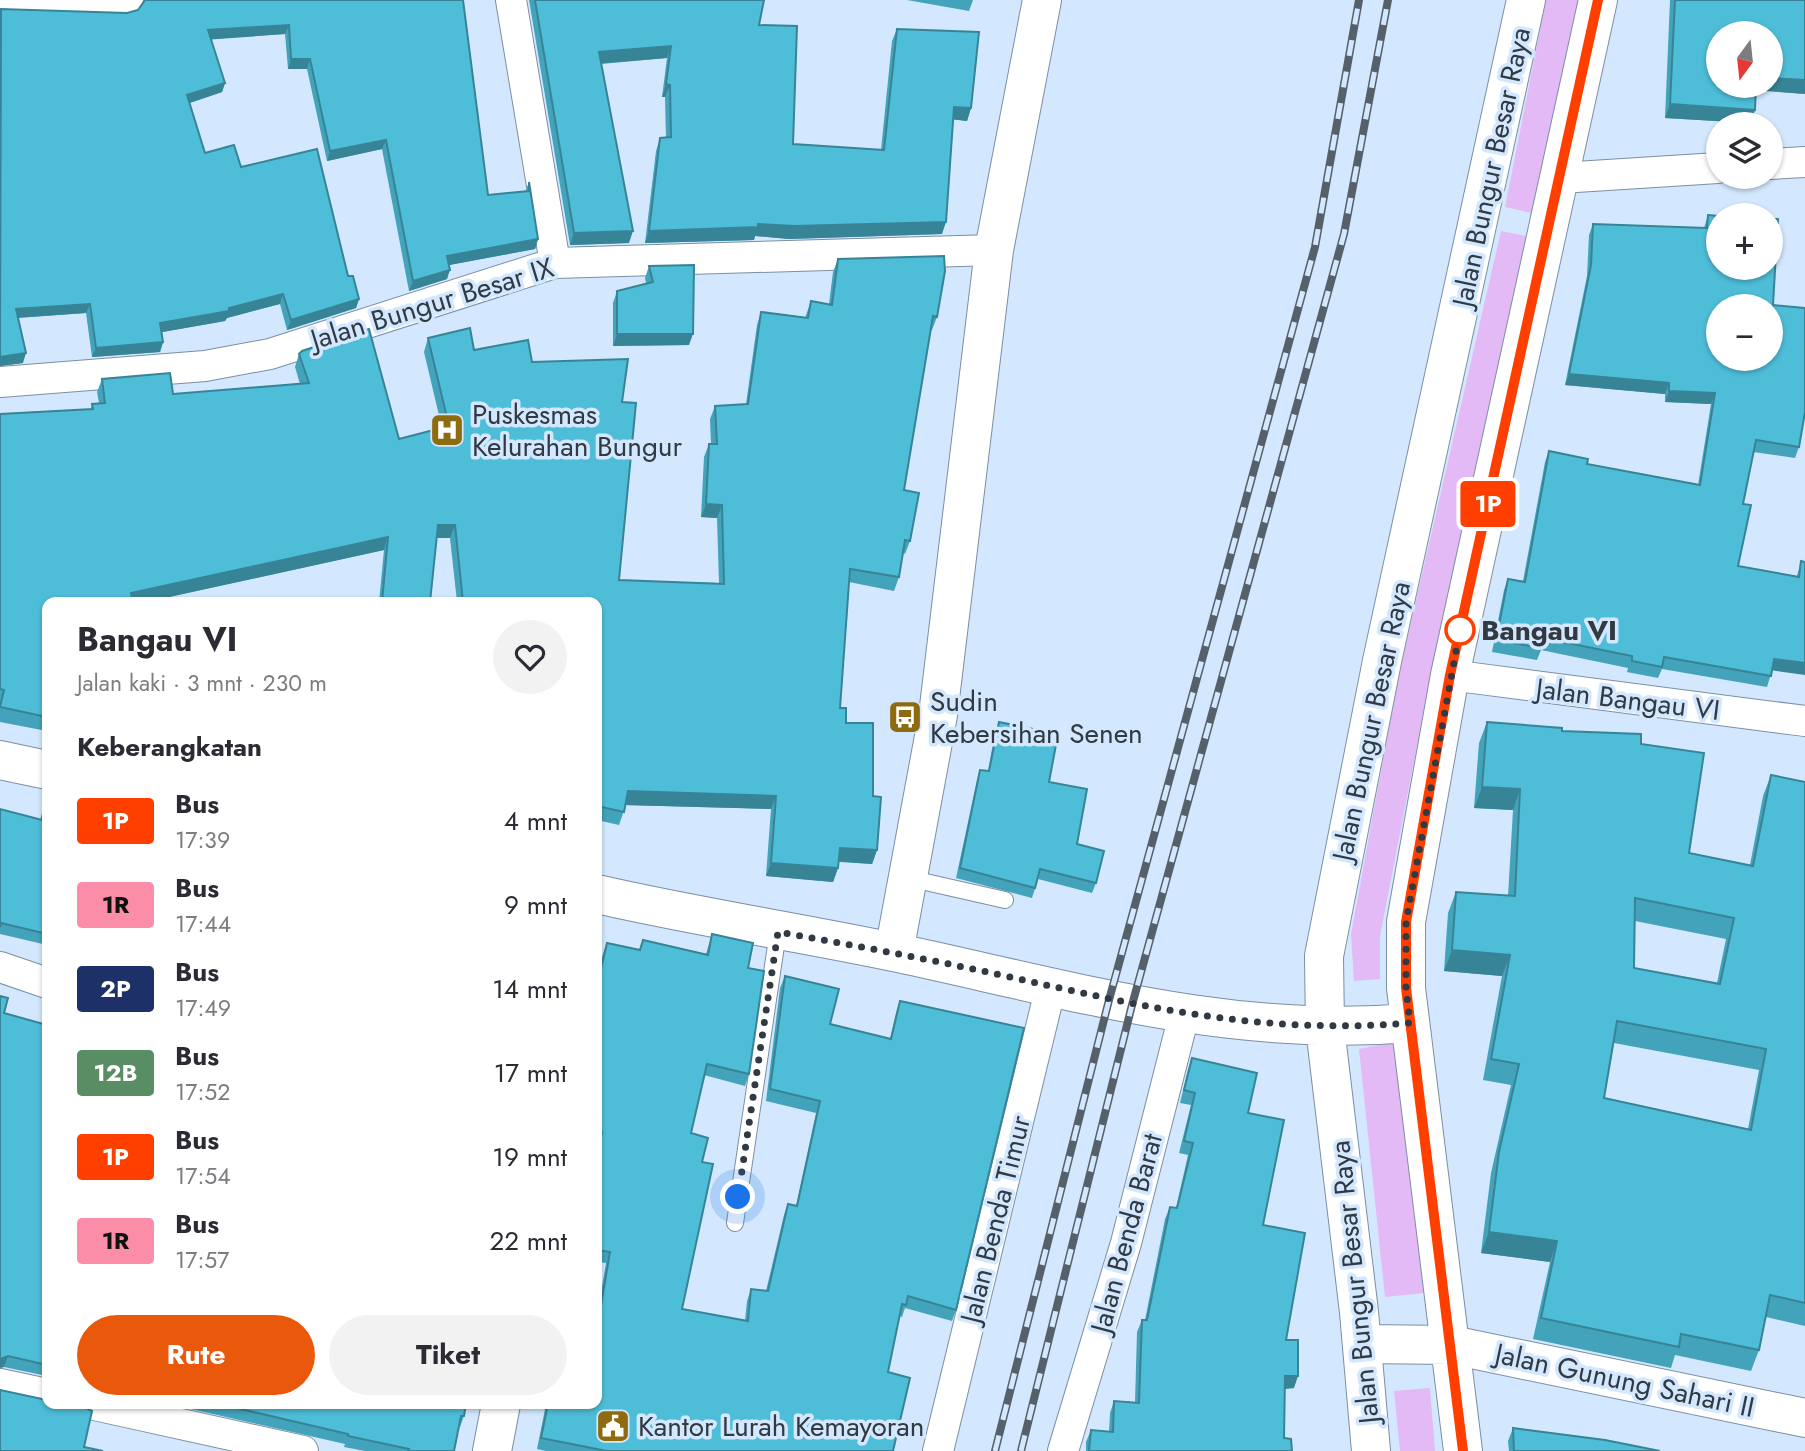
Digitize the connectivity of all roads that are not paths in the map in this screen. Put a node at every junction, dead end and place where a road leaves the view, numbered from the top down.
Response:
1 (128, 0) edge
2 (511, 0) edge
3 (1042, 0) edge
4 (1526, 0) edge
5 (1598, 0) edge
6 (0, 2) edge
7 (1805, 162) edge
8 (1783, 163) edge
9 (1706, 169) edge
10 (1560, 178) junction
11 (993, 250) junction
12 (555, 263) junction
13 (0, 382) edge
14 (1450, 675) junction
15 (1805, 721) edge
16 (0, 760) edge
17 (42, 770) edge
18 (907, 878) junction
19 (602, 895) edge
20 (1005, 900) dead end
21 (778, 932) junction
22 (894, 952) junction
23 (0, 967) edge
24 (42, 980) edge
25 (1051, 986) junction
26 (1184, 1015) junction
27 (1410, 1023) junction
28 (1325, 1028) junction
29 (735, 1223) dead end
30 (1362, 1344) junction
31 (1452, 1345) junction
32 (0, 1384) edge
33 (42, 1393) edge
34 (113, 1409) edge
35 (500, 1409) edge
36 (1805, 1418) edge
37 (303, 1451) edge
38 (492, 1451) edge
39 (938, 1451) edge
40 (1063, 1451) edge
41 (1371, 1451) edge
42 (1464, 1451) edge

1 - 6 street
2 - 12 street
3 - 11 main road
4 - 28 main road, Jalan Bungur Besar Raya
5 - 10 main road
7 - 8 street
9 - 10 street
10 - 14 main road
11 - 12 street, Jalan Bungur Besar IX
11 - 18 main road
12 - 13 street, Jalan Bungur Besar IX
14 - 15 street, Jalan Bangau VI
14 - 27 main road
16 - 17 main road
18 - 20 lane
18 - 22 main road
19 - 21 main road
21 - 22 main road
21 - 29 lane
22 - 25 main road
23 - 24 street
25 - 26 main road
25 - 39 street, Jalan Benda Timur
26 - 28 main road
26 - 40 street, Jalan Benda Barat
27 - 28 main road
27 - 31 main road
28 - 30 main road, Jalan Bungur Besar Raya
30 - 31 main road, Jalan Gunung Sahari II
30 - 41 main road, Jalan Bungur Besar Raya
31 - 36 main road, Jalan Gunung Sahari II
31 - 42 main road
32 - 33 street
34 - 37 street
35 - 38 main road

